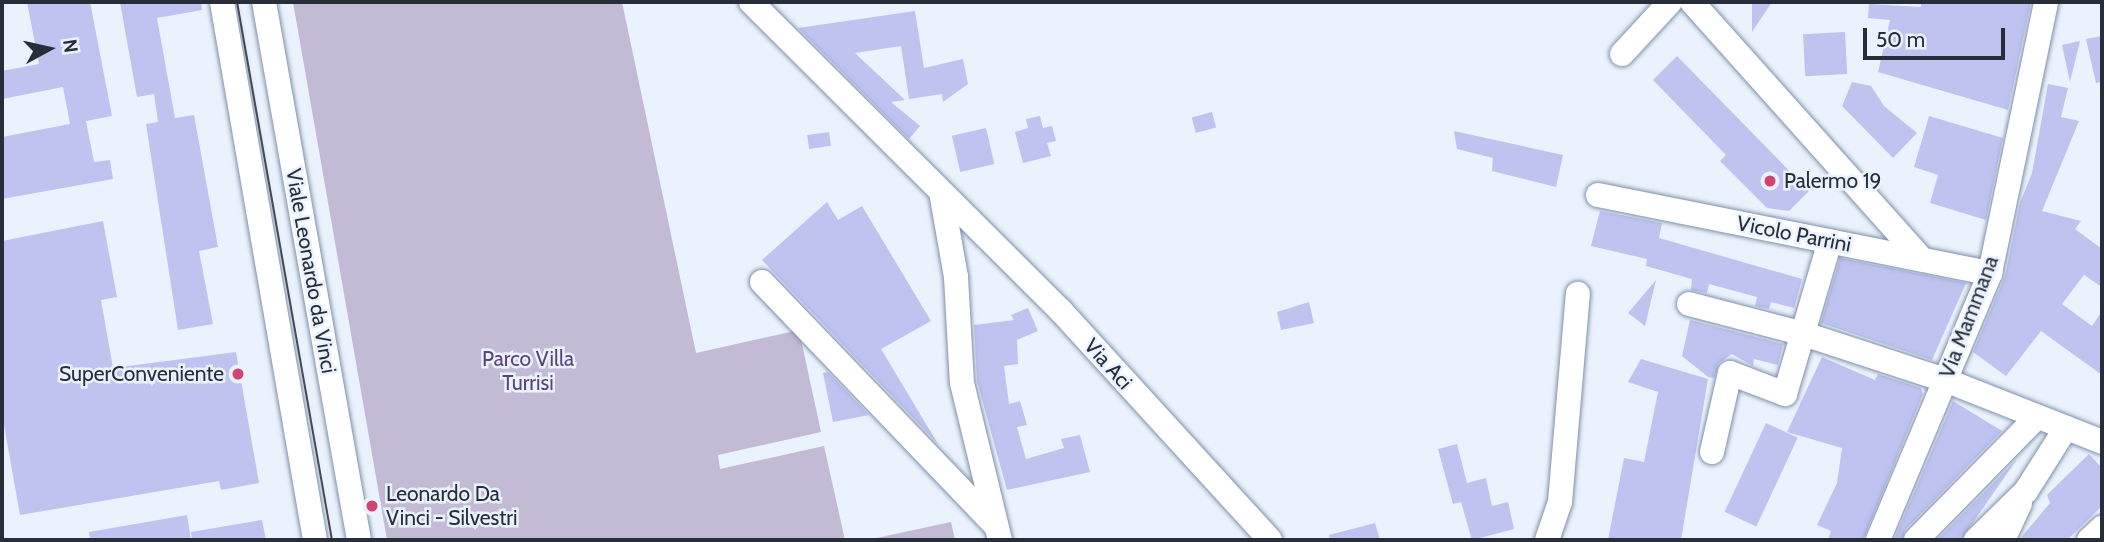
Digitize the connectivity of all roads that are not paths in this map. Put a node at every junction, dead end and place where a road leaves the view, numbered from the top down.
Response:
1 (222, 2) edge
2 (264, 2) edge
3 (751, 2) edge
4 (1670, 2) edge
5 (1692, 2) edge
6 (2046, 2) edge
7 (1622, 54) dead end
8 (941, 192) junction
9 (1598, 195) dead end
10 (1830, 241) junction
11 (1923, 259) junction
12 (1990, 273) junction
13 (762, 282) dead end
14 (1578, 294) dead end
15 (1689, 304) dead end
16 (1804, 334) junction
17 (1945, 380) junction
18 (2037, 416) junction
19 (2066, 428) junction
20 (2102, 442) edge
21 (1713, 452) dead end
22 (2026, 491) junction
23 (2102, 528) edge
24 (998, 533) edge
25 (315, 540) edge
26 (359, 540) edge
27 (1270, 540) edge
28 (1547, 540) edge
29 (1878, 540) edge
30 (1916, 540) edge
31 (1976, 540) edge
32 (2003, 540) edge
33 (2089, 540) edge

1 - 25 street, Viale Leonardo da Vinci
2 - 26 street, Viale Leonardo da Vinci
3 - 8 street, Via Aci
4 - 7 street
5 - 11 street
6 - 12 street, Via Mammana
8 - 24 street
8 - 27 street, Via Aci
9 - 10 street, Vicolo Parrini
10 - 11 street, Vicolo Parrini
10 - 16 street
11 - 12 street, Vicolo Parrini
12 - 17 street, Via Mammana
13 - 24 street
14 - 28 street
15 - 16 street
16 - 17 street
16 - 21 street
17 - 18 street
17 - 29 street, Via Mammana
18 - 19 street
18 - 30 street
19 - 20 street
19 - 22 street
22 - 31 street
22 - 32 street
23 - 33 street

